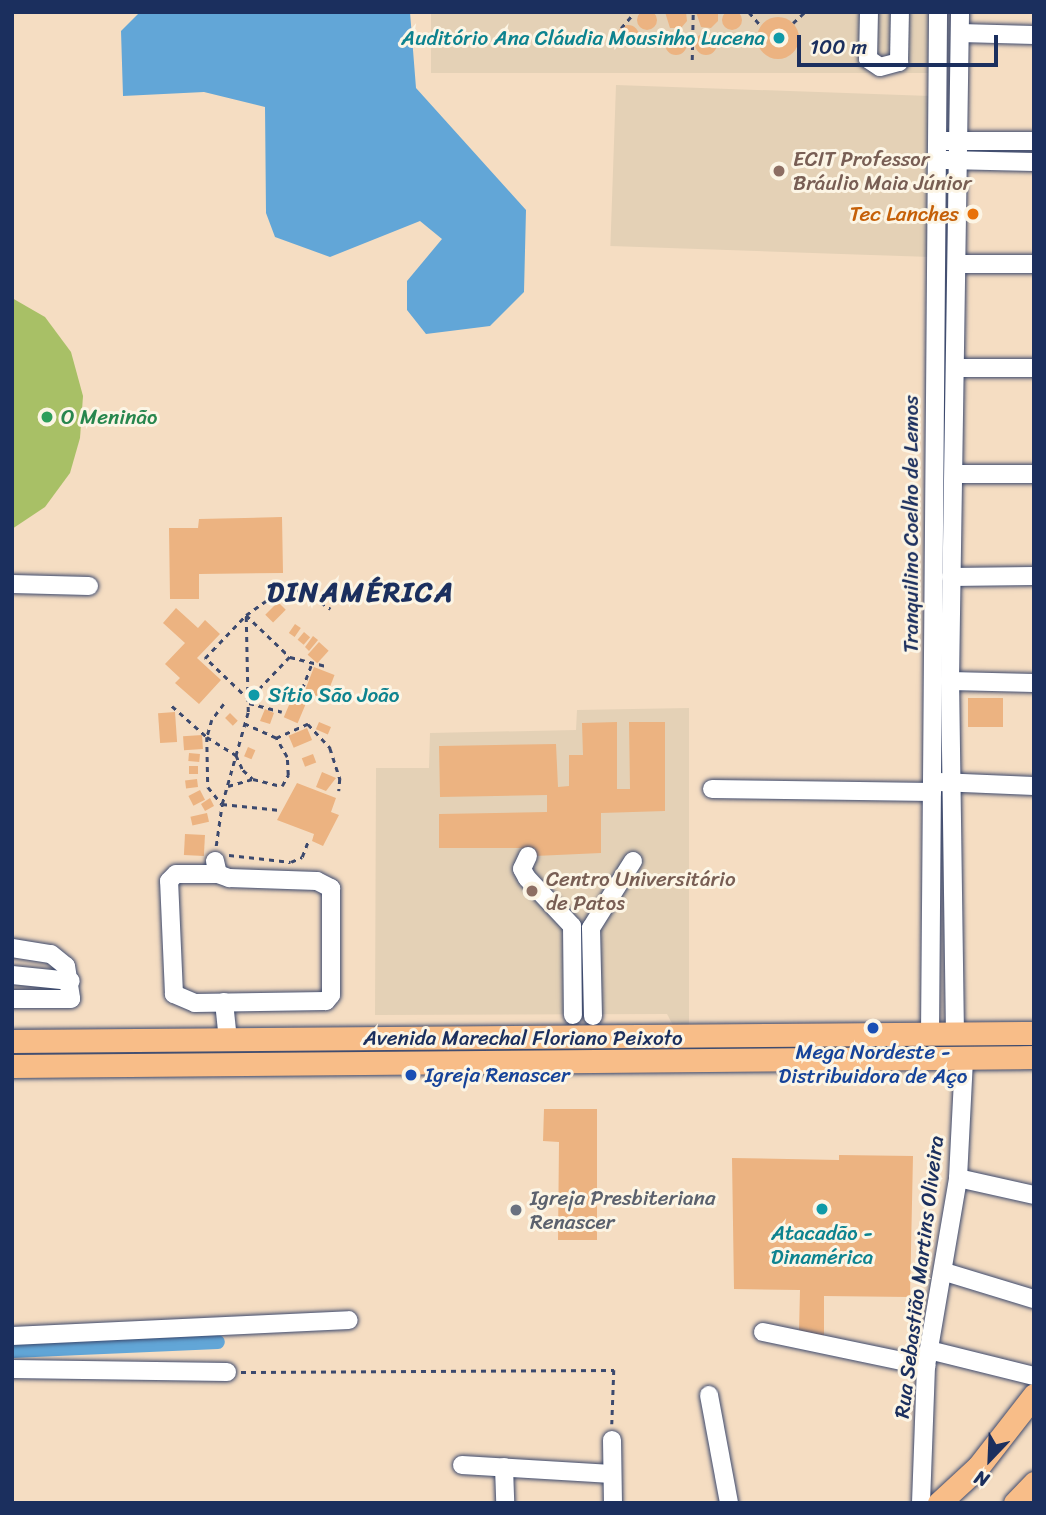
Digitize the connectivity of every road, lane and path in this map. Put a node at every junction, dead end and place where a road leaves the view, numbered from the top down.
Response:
1 (635, 12) edge
2 (693, 12) edge
3 (749, 12) edge
4 (805, 12) edge
5 (869, 12) edge
6 (900, 12) edge
7 (938, 12) edge
8 (960, 12) edge
9 (793, 23) dead end
10 (761, 26) dead end
11 (621, 28) dead end
12 (960, 33) junction
13 (1034, 35) edge
14 (692, 60) dead end
15 (940, 140) junction
16 (1034, 141) edge
17 (958, 142) junction
18 (939, 159) junction
19 (958, 161) junction
20 (1034, 162) edge
21 (957, 264) junction
22 (1034, 264) edge
23 (956, 368) junction
24 (1034, 368) edge
25 (955, 474) junction
26 (1034, 474) edge
27 (951, 576) junction
28 (1034, 576) edge
29 (12, 584) edge
30 (89, 586) dead end
31 (331, 609) dead end
32 (246, 615) junction
33 (290, 657) junction
34 (943, 657) junction
35 (311, 664) junction
36 (325, 666) dead end
37 (950, 681) junction
38 (1034, 683) edge
39 (302, 689) dead end
40 (249, 702) junction
41 (224, 704) dead end
42 (172, 706) dead end
43 (282, 712) dead end
44 (245, 724) junction
45 (207, 737) junction
46 (276, 738) junction
47 (236, 755) junction
48 (253, 779) junction
49 (938, 785) junction
50 (1034, 786) edge
51 (226, 787) junction
52 (712, 789) dead end
53 (339, 791) dead end
54 (222, 804) junction
55 (280, 810) dead end
56 (309, 839) dead end
57 (528, 856) dead end
58 (217, 861) junction
59 (633, 861) dead end
60 (12, 948) edge
61 (12, 975) edge
62 (71, 981) junction
63 (12, 999) edge
64 (224, 1002) junction
65 (573, 1016) dead end
66 (593, 1016) dead end
67 (1034, 1033) edge
68 (955, 1035) junction
69 (930, 1036) junction
70 (228, 1040) junction
71 (12, 1041) edge
72 (1034, 1057) edge
73 (964, 1058) junction
74 (12, 1066) edge
75 (958, 1178) junction
76 (1034, 1195) edge
77 (945, 1272) junction
78 (1034, 1299) edge
79 (349, 1320) dead end
80 (762, 1332) dead end
81 (12, 1336) edge
82 (928, 1358) junction
83 (12, 1369) edge
84 (227, 1371) joint
85 (1034, 1376) edge
86 (709, 1395) dead end
87 (1034, 1395) edge
88 (612, 1440) joint
89 (462, 1465) dead end
90 (504, 1467) junction
91 (612, 1474) junction
92 (1034, 1483) edge
93 (505, 1503) edge
94 (613, 1503) edge
95 (729, 1503) edge
96 (921, 1503) edge
97 (939, 1503) edge
98 (1015, 1503) edge

1 - 11 path
2 - 14 path
3 - 10 path
4 - 9 path
5 - 6 street
7 - 15 street, Tranquilino Coelho de Lemos
8 - 12 street, Tranquilino Coelho de Lemos
12 - 13 street
12 - 17 street, Tranquilino Coelho de Lemos
15 - 17 street
15 - 18 street, Tranquilino Coelho de Lemos
16 - 17 street
17 - 19 street, Tranquilino Coelho de Lemos
18 - 19 street
18 - 34 street, Tranquilino Coelho de Lemos
19 - 20 street
19 - 21 street, Tranquilino Coelho de Lemos
21 - 22 street
21 - 23 street, Tranquilino Coelho de Lemos
23 - 24 street
23 - 25 street, Tranquilino Coelho de Lemos
25 - 26 street
25 - 27 street, Tranquilino Coelho de Lemos
27 - 28 street
27 - 34 street, Tranquilino Coelho de Lemos
29 - 30 street
31 - 32 path
32 - 33 path
32 - 40 path
32 - 40 path
33 - 35 path
33 - 40 path
34 - 37 street, Tranquilino Coelho de Lemos
34 - 49 street, Tranquilino Coelho de Lemos
35 - 36 path
35 - 39 path
37 - 38 street
37 - 49 street, Tranquilino Coelho de Lemos
40 - 43 path
40 - 44 path
41 - 45 path
42 - 45 path
44 - 46 path
44 - 47 path
45 - 47 path
45 - 54 path
46 - 48 path
46 - 53 path
47 - 48 path
47 - 51 path
48 - 51 path
49 - 50 street
49 - 52 street
49 - 68 street, Tranquilino Coelho de Lemos
49 - 69 street, Tranquilino Coelho de Lemos
51 - 54 path
54 - 55 path
54 - 58 path
56 - 58 path
57 - 65 street
58 - 64 street
58 - 64 street
59 - 66 street
60 - 62 street
61 - 62 street
62 - 63 street
64 - 70 street
67 - 68 main road, Avenida Marechal Floriano Peixoto
68 - 69 main road, Avenida Marechal Floriano Peixoto
69 - 70 main road, Avenida Marechal Floriano Peixoto
70 - 71 main road, Avenida Marechal Floriano Peixoto
72 - 73 main road, Avenida Marechal Floriano Peixoto
73 - 74 main road, Avenida Marechal Floriano Peixoto
73 - 75 street, Rua Sebastião Martins Oliveira
75 - 76 street
75 - 77 street, Rua Sebastião Martins Oliveira
77 - 78 street
77 - 82 street, Rua Sebastião Martins Oliveira
79 - 81 street
80 - 82 street
82 - 85 street
82 - 96 street, Rua Sebastião Martins Oliveira
83 - 84 street
84 - 88 path
86 - 95 street
87 - 97 main road
88 - 91 street
89 - 90 street
90 - 91 street
90 - 93 street
91 - 94 street
92 - 98 main road

